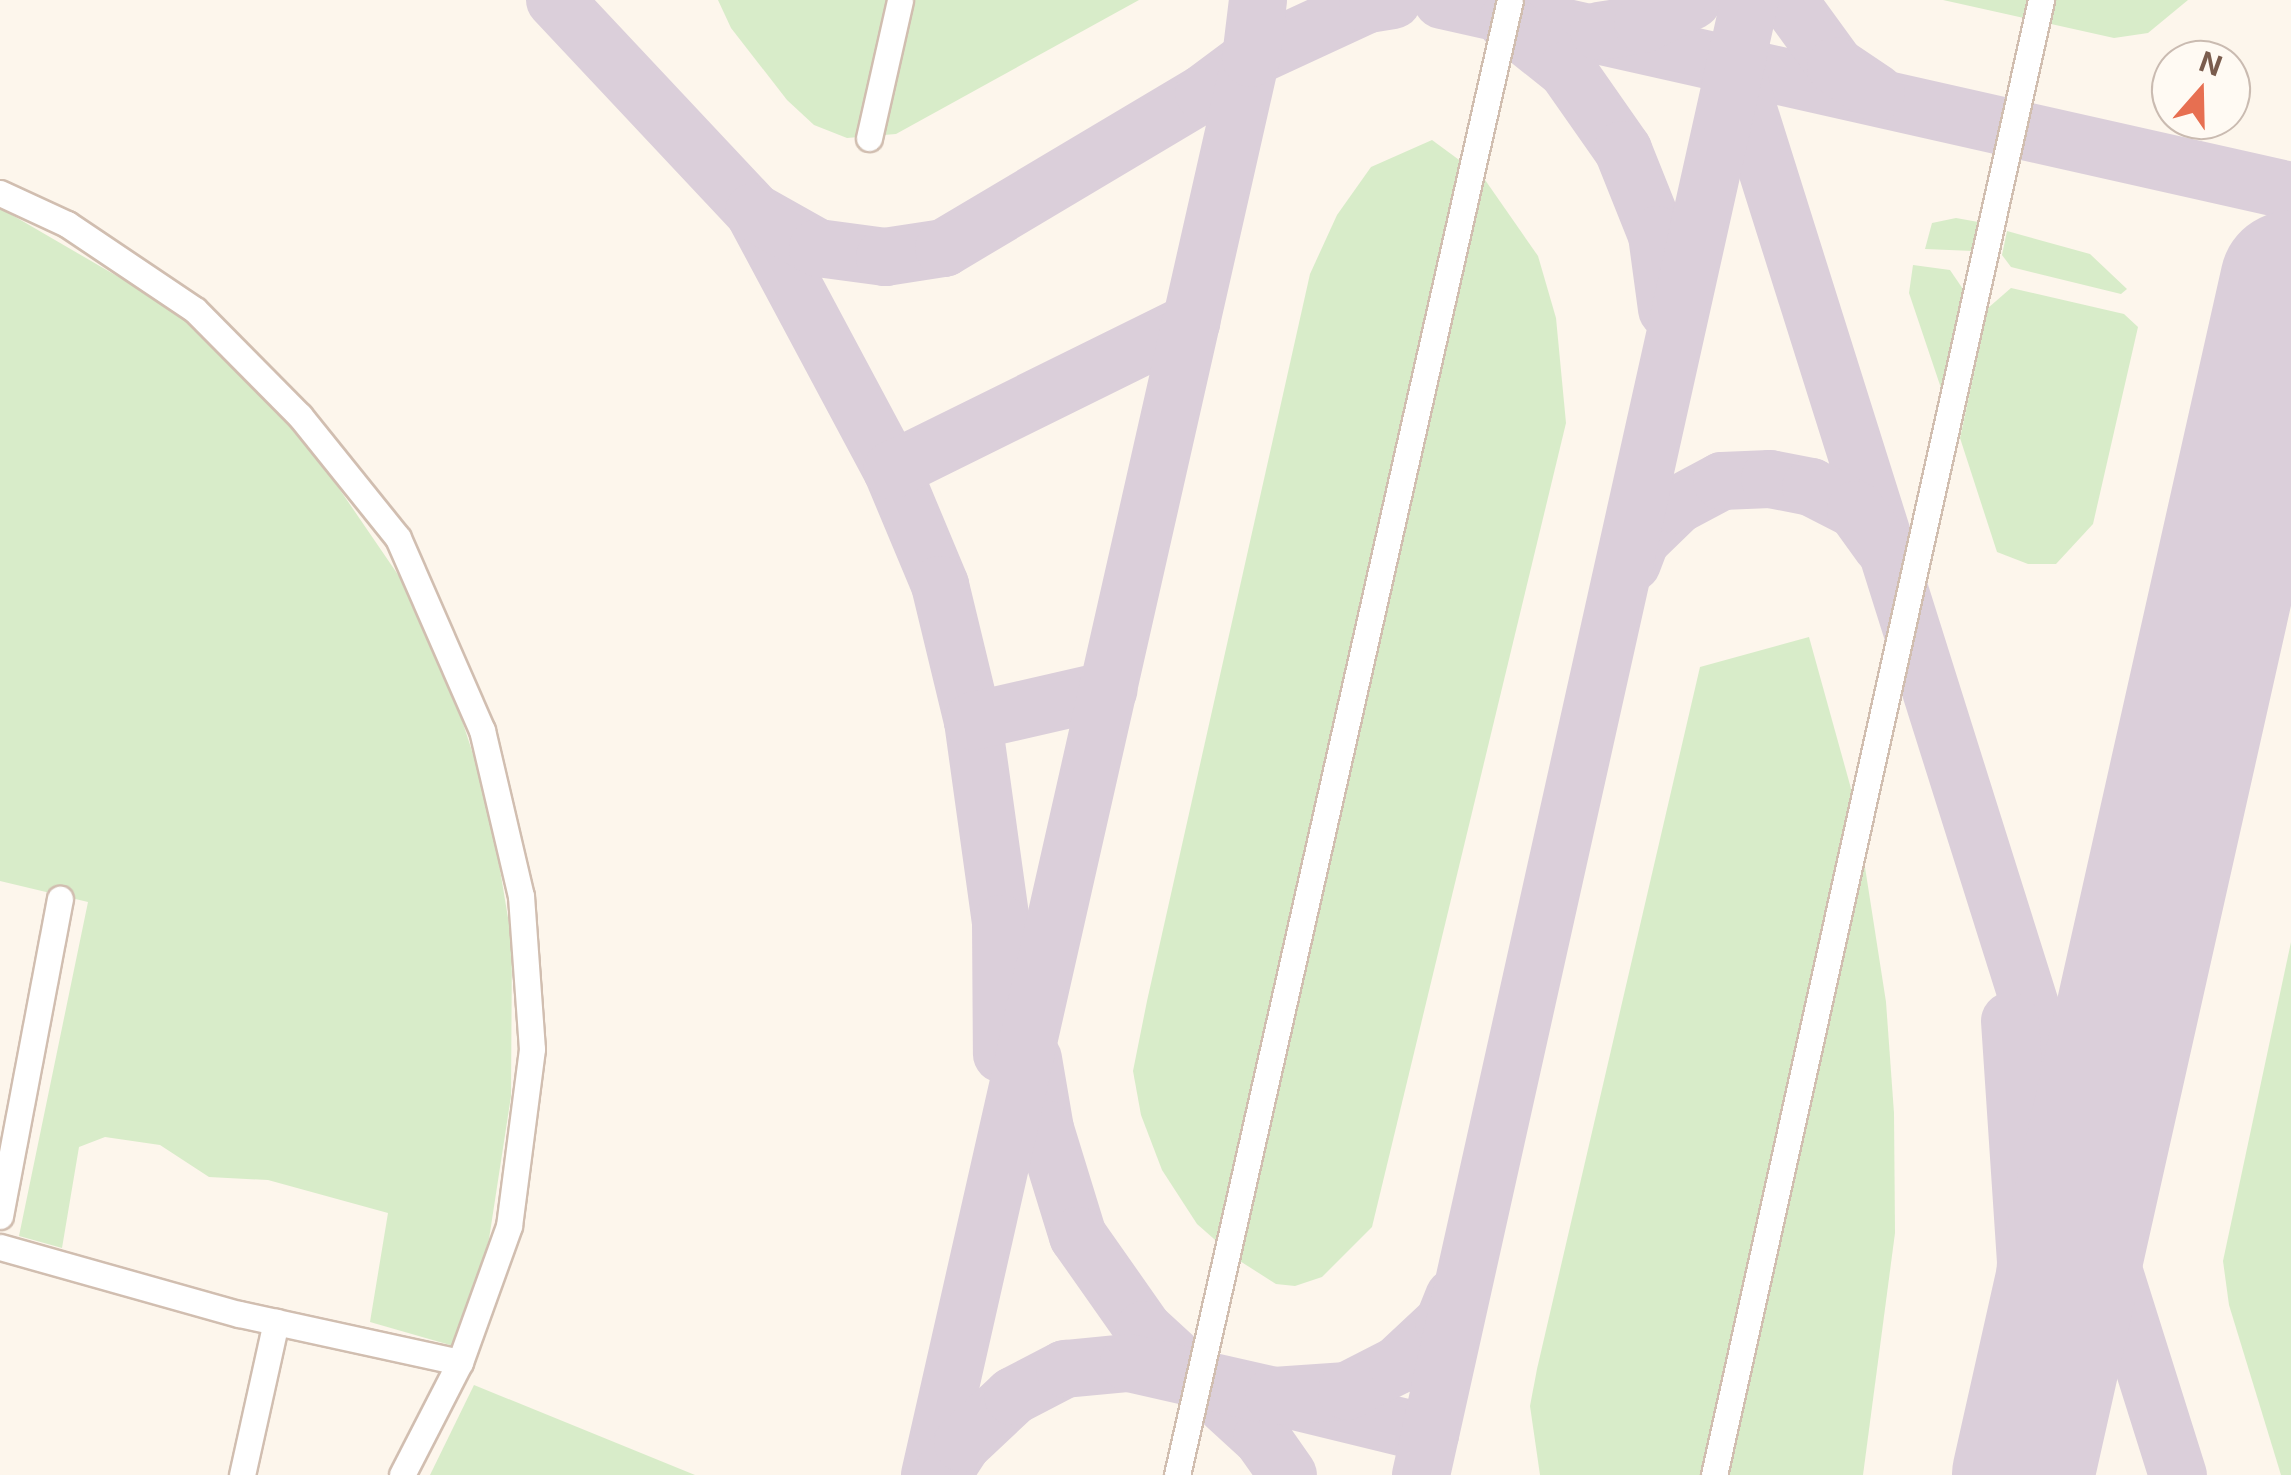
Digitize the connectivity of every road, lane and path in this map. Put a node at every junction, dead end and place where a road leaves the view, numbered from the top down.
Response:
1 (900, 0) edge
2 (1510, 0) edge
3 (2040, 0) edge
4 (870, 138) dead end
5 (0, 193) edge
6 (60, 899) dead end
7 (0, 1216) edge
8 (0, 1247) edge
9 (276, 1322) junction
10 (460, 1362) junction
11 (242, 1475) edge
12 (402, 1475) edge
13 (1177, 1475) edge
14 (1714, 1475) edge

1 - 4 lane
2 - 13 lane
3 - 14 lane
5 - 10 lane
6 - 7 lane
8 - 9 lane
9 - 10 lane
9 - 11 lane
10 - 12 lane

